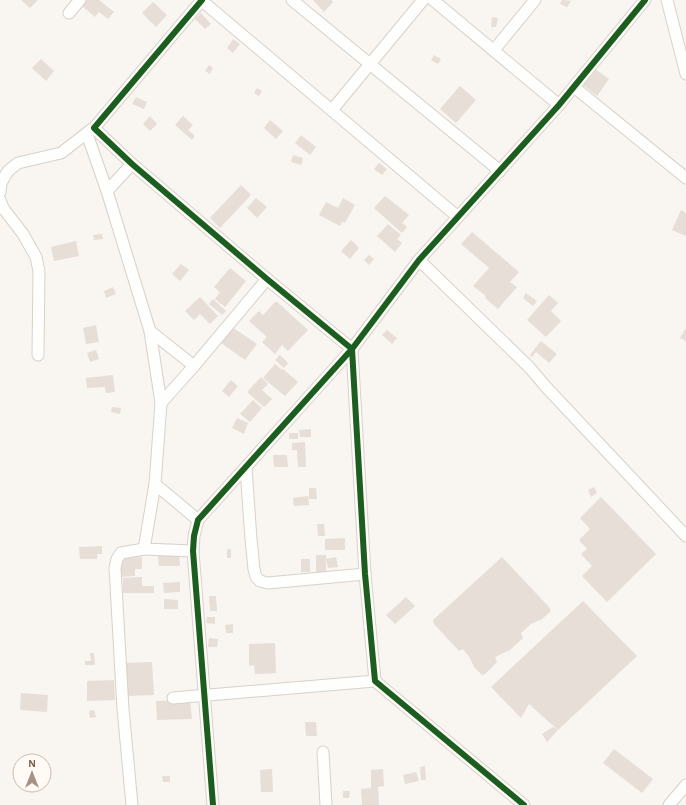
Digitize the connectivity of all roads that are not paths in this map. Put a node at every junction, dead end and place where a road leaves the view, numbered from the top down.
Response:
1 (80, 0) edge
2 (201, 0) edge
3 (292, 0) edge
4 (423, 0) edge
5 (434, 0) edge
6 (535, 0) edge
7 (645, 0) edge
8 (667, 0) edge
9 (69, 13) dead end
10 (494, 50) junction
11 (370, 64) junction
12 (686, 74) edge
13 (574, 87) junction
14 (559, 105) junction
15 (332, 110) junction
16 (90, 131) junction
17 (132, 164) junction
18 (500, 171) junction
19 (686, 178) edge
20 (107, 191) junction
21 (0, 192) edge
22 (0, 200) edge
23 (458, 217) junction
24 (419, 260) junction
25 (267, 279) junction
26 (150, 331) junction
27 (352, 349) junction
28 (38, 355) dead end
29 (194, 366) junction
30 (161, 403) junction
31 (246, 468) junction
32 (156, 484) junction
33 (198, 520) junction
34 (686, 536) edge
35 (144, 549) junction
36 (193, 551) junction
37 (365, 574) junction
38 (375, 681) junction
39 (205, 695) junction
40 (173, 698) dead end
41 (323, 752) dead end
42 (686, 785) edge
43 (132, 805) edge
44 (213, 805) edge
45 (326, 805) edge
46 (524, 805) edge
47 (669, 805) edge

1 - 9 street
2 - 15 street
2 - 16 street
3 - 11 street
4 - 11 street
5 - 10 street
6 - 10 street
7 - 13 street
8 - 12 street
10 - 14 street
11 - 15 street
11 - 18 street
13 - 14 street
13 - 19 street
14 - 18 street
15 - 23 street
16 - 17 street
16 - 20 street
16 - 21 street
17 - 20 street
17 - 25 street
18 - 23 street
20 - 26 street
22 - 28 street
23 - 24 street
24 - 27 street
24 - 34 street
25 - 27 street
25 - 29 street
26 - 29 street
26 - 30 street
27 - 31 street
27 - 37 street
29 - 30 street
30 - 32 street
31 - 33 street
31 - 37 street
32 - 33 street
32 - 35 street
33 - 36 street
35 - 36 street
35 - 43 street
36 - 39 street
37 - 38 street
38 - 39 street
38 - 46 street
39 - 40 street
39 - 44 street
41 - 45 street
42 - 47 street

